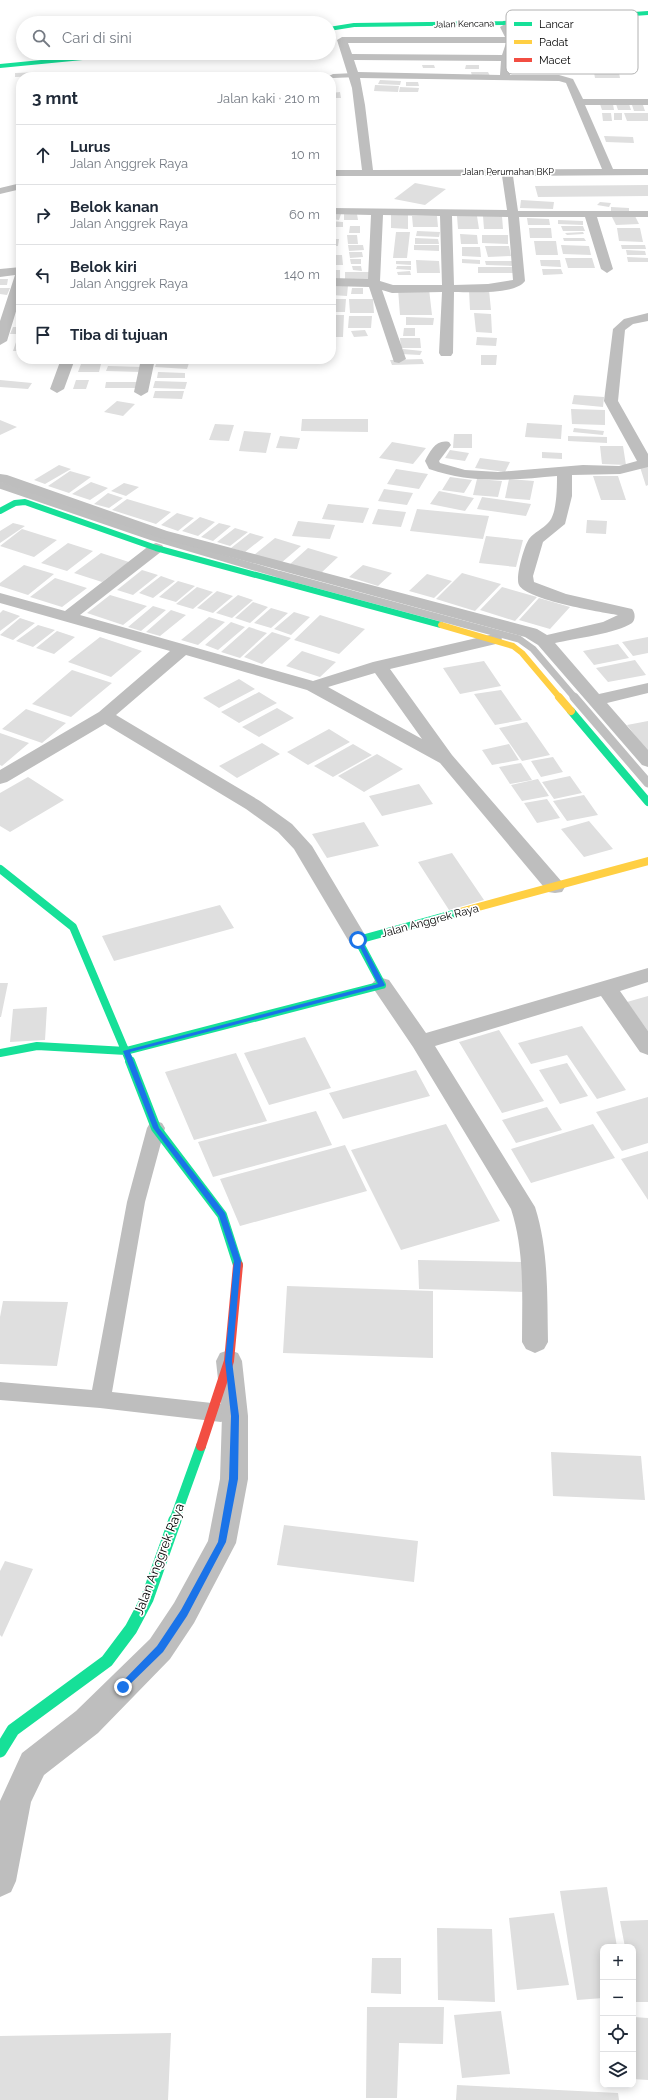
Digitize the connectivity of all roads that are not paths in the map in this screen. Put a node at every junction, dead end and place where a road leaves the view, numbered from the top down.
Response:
1 (648, 13) edge
2 (638, 14) edge
3 (503, 23) junction
4 (506, 23) edge
5 (336, 28) edge
6 (506, 29) edge
7 (506, 40) edge
8 (350, 57) junction
9 (506, 58) joint
10 (62, 60) edge
11 (0, 66) edge
12 (356, 75) junction
13 (336, 76) edge
14 (504, 78) junction
15 (578, 102) junction
16 (648, 102) edge
17 (368, 172) junction
18 (507, 172) junction
19 (609, 172) junction
20 (648, 172) edge
21 (336, 173) edge
22 (16, 187) edge
23 (0, 191) edge
24 (336, 211) edge
25 (377, 211) junction
26 (446, 212) junction
27 (513, 214) junction
28 (590, 214) junction
29 (648, 214) edge
30 (607, 268) dead end
31 (16, 271) edge
32 (0, 273) edge
33 (336, 282) edge
34 (374, 283) junction
35 (448, 288) junction
36 (16, 292) edge
37 (648, 318) edge
38 (0, 342) edge
39 (446, 354) dead end
40 (399, 359) dead end
41 (66, 364) edge
42 (147, 364) edge
43 (57, 389) dead end
44 (141, 392) dead end
45 (444, 444) dead end
46 (646, 462) edge
47 (564, 471) junction
48 (2, 478) dead end
49 (0, 511) edge
50 (156, 548) junction
51 (0, 598) edge
52 (68, 617) junction
53 (494, 639) junction
54 (544, 640) junction
55 (183, 648) junction
56 (379, 666) junction
57 (313, 686) junction
58 (648, 688) edge
59 (595, 700) junction
60 (105, 716) junction
61 (446, 759) junction
62 (648, 761) edge
63 (0, 778) edge
64 (648, 802) edge
65 (648, 861) edge
66 (0, 869) edge
67 (555, 886) junction
68 (358, 940) junction
69 (648, 974) edge
70 (382, 985) junction
71 (606, 987) junction
72 (421, 1042) junction
73 (648, 1047) edge
74 (126, 1051) junction
75 (0, 1053) edge
76 (156, 1128) junction
77 (535, 1342) dead end
78 (229, 1361) joint
79 (0, 1391) edge
80 (100, 1399) junction
81 (224, 1413) junction
82 (4, 1735) edge
83 (0, 1881) edge

1 - 2 street, Jalan Kencana
3 - 4 street, Jalan Kencana
3 - 5 street, Jalan Kencana
3 - 6 street
7 - 8 street
8 - 9 street
8 - 12 street
9 - 14 street
10 - 11 street
12 - 13 lane
12 - 14 street
12 - 17 street
14 - 15 street
15 - 16 street
15 - 19 street
17 - 18 street, Jalan Perumahan BKP
17 - 21 street, Jalan Perumahan BKP
18 - 19 street, Jalan Perumahan BKP
18 - 27 street
19 - 20 street, Jalan Perumahan BKP
22 - 23 lane
24 - 25 street
25 - 26 street
25 - 34 street
26 - 27 street
26 - 35 street
27 - 28 street
27 - 35 street
28 - 29 street
28 - 30 street
31 - 32 street
33 - 34 street
34 - 35 street
34 - 40 street
35 - 39 street
36 - 38 street
37 - 46 street
41 - 43 street
42 - 44 street
45 - 47 street
46 - 47 street
47 - 54 street
48 - 54 street
49 - 50 street
50 - 52 street
50 - 53 street
51 - 52 street
52 - 55 street
53 - 56 street
53 - 64 street
54 - 59 street
55 - 57 street
55 - 60 street
56 - 57 street
56 - 61 street
57 - 61 street
58 - 59 street
59 - 62 street
60 - 63 street
60 - 68 street
61 - 67 street
65 - 67 street, Jalan Anggrek Raya
66 - 74 street, Jalan Anggrek Raya
67 - 68 street, Jalan Anggrek Raya
68 - 70 street
69 - 71 street
70 - 72 street
70 - 74 street
71 - 72 street
71 - 73 street
72 - 77 street
74 - 75 street
74 - 76 street, Jalan Anggrek Raya
76 - 78 street, Jalan Anggrek Raya
76 - 80 lane
78 - 81 street, Jalan Anggrek Raya
79 - 80 lane
80 - 81 lane
81 - 82 street, Jalan Anggrek Raya
81 - 83 street, Jalan Anggrek Raya

